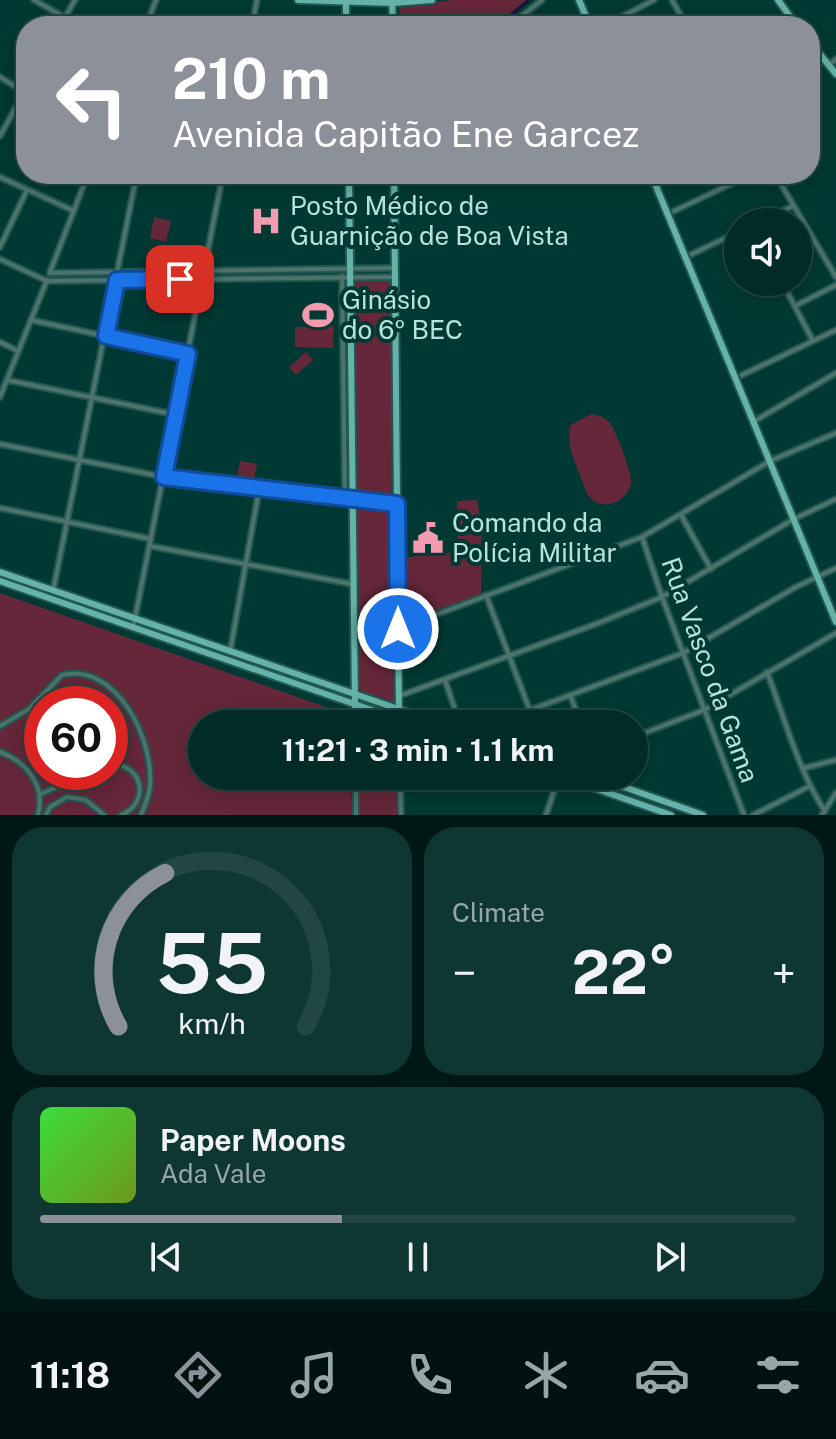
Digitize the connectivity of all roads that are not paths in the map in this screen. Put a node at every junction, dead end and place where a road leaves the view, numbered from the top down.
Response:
1 (34, 0) edge
2 (298, 0) edge
3 (432, 0) edge
4 (542, 0) edge
5 (654, 0) edge
6 (349, 2) edge
7 (393, 2) edge
8 (62, 16) edge
9 (522, 16) edge
10 (623, 16) edge
11 (820, 54) edge
12 (836, 59) edge
13 (829, 65) junction
14 (836, 74) edge
15 (16, 107) edge
16 (0, 136) edge
17 (0, 177) edge
18 (84, 184) edge
19 (135, 184) edge
20 (221, 184) edge
21 (349, 184) edge
22 (394, 184) edge
23 (655, 184) edge
24 (731, 184) edge
25 (781, 184) edge
26 (27, 190) junction
27 (794, 206) junction
28 (790, 208) edge
29 (74, 211) junction
30 (674, 211) dead end
31 (724, 239) edge
32 (0, 247) edge
33 (692, 254) dead end
34 (0, 259) edge
35 (395, 268) junction
36 (330, 269) junction
37 (204, 270) junction
38 (264, 270) junction
39 (118, 272) junction
40 (50, 273) junction
41 (347, 274) junction
42 (330, 277) junction
43 (395, 277) junction
44 (836, 277) edge
45 (265, 278) junction
46 (202, 279) junction
47 (117, 280) junction
48 (47, 281) junction
49 (836, 285) edge
50 (790, 296) edge
51 (795, 306) junction
52 (31, 320) junction
53 (836, 330) edge
54 (106, 336) junction
55 (813, 341) junction
56 (0, 342) edge
57 (18, 351) junction
58 (188, 354) junction
59 (836, 373) edge
60 (742, 375) dead end
61 (7, 380) junction
62 (0, 397) edge
63 (93, 397) junction
64 (177, 415) junction
65 (753, 422) junction
66 (836, 433) edge
67 (0, 444) edge
68 (80, 460) junction
69 (770, 461) junction
70 (164, 477) junction
71 (259, 490) junction
72 (348, 499) junction
73 (836, 499) edge
74 (397, 504) junction
75 (0, 508) edge
76 (681, 515) junction
77 (794, 519) junction
78 (67, 521) junction
79 (642, 537) junction
80 (151, 539) junction
81 (150, 546) junction
82 (245, 564) junction
83 (836, 568) edge
84 (711, 569) junction
85 (0, 572) edge
86 (818, 577) junction
87 (0, 581) edge
88 (352, 584) junction
89 (53, 591) junction
90 (486, 595) junction
91 (662, 597) junction
92 (135, 619) junction
93 (836, 622) edge
94 (133, 628) junction
95 (398, 629) junction
96 (836, 633) edge
97 (230, 652) junction
98 (683, 653) junction
99 (509, 656) junction
100 (767, 672) junction
101 (445, 680) junction
102 (355, 695) junction
103 (399, 696) junction
104 (571, 697) junction
105 (355, 706) junction
106 (355, 710) edge
107 (366, 710) edge
108 (399, 710) joint
109 (455, 710) edge
110 (530, 710) edge
111 (533, 710) edge
112 (576, 710) edge
113 (704, 710) junction
114 (0, 726) edge
115 (648, 732) edge
116 (0, 752) edge
117 (836, 760) edge
118 (128, 768) edge
119 (804, 768) junction
120 (808, 787) junction
121 (49, 790) edge
122 (356, 790) edge
123 (400, 790) edge
124 (555, 790) edge
125 (603, 790) edge
126 (617, 790) edge
127 (632, 790) edge
128 (836, 793) edge
129 (40, 794) junction
130 (621, 796) junction
131 (823, 813) edge
132 (38, 815) edge
133 (46, 815) edge
134 (104, 815) edge
135 (121, 815) edge
136 (141, 815) edge
137 (356, 815) edge
138 (401, 815) edge
139 (546, 815) edge
140 (671, 815) edge
141 (703, 815) edge
142 (744, 815) edge
143 (753, 815) edge

1 - 8 street
2 - 6 main road
3 - 7 main road
4 - 9 street
5 - 10 street
6 - 7 main road
11 - 13 main road
12 - 13 street
13 - 14 main road
15 - 16 street
17 - 26 street
18 - 29 street
19 - 39 street
20 - 37 street
21 - 41 main road
22 - 35 main road
23 - 65 main road
24 - 30 street
25 - 27 street
26 - 29 street
26 - 32 street
27 - 28 street
27 - 44 street
29 - 40 street
31 - 33 street
34 - 48 street
35 - 41 street
35 - 43 main road
36 - 38 street
36 - 41 street
36 - 42 street
37 - 38 street
37 - 39 street
37 - 46 street
38 - 45 street
39 - 40 street
39 - 47 street
40 - 48 street
41 - 42 street
41 - 43 street
41 - 72 main road
42 - 45 street
43 - 74 main road
45 - 46 street
46 - 47 street
46 - 58 street
47 - 48 street
47 - 54 street
48 - 52 street
49 - 51 street
50 - 51 street
51 - 55 street
52 - 54 street
52 - 57 street
53 - 55 street
54 - 58 street
54 - 63 street
55 - 60 street
56 - 57 street
57 - 61 street
58 - 64 street
59 - 65 street
61 - 62 street
61 - 63 street
63 - 64 street
63 - 68 street
64 - 70 street
65 - 69 main road
66 - 69 street
67 - 68 street
68 - 70 street
68 - 78 street
69 - 76 street
69 - 77 main road
70 - 71 street
70 - 80 street
71 - 72 street
71 - 82 street
72 - 74 main road
72 - 88 main road
73 - 77 street
74 - 95 main road
75 - 78 street
76 - 79 street
76 - 84 street
77 - 84 street
77 - 86 main road
78 - 80 street
78 - 89 street
79 - 90 street
79 - 91 street, Rua Vasco da Gama
80 - 81 street
81 - 82 street
81 - 92 street
82 - 88 street
82 - 97 street
83 - 86 street
84 - 91 street
85 - 89 main road
86 - 93 main road
86 - 98 street
87 - 94 main road
88 - 102 main road
89 - 92 main road
90 - 95 street
90 - 99 street
91 - 98 street, Rua Vasco da Gama
91 - 99 street
92 - 94 street
92 - 97 main road
94 - 105 main road
95 - 103 main road
96 - 100 street
97 - 102 main road
98 - 104 street
98 - 113 street, Rua Vasco da Gama
99 - 101 street
99 - 110 street
100 - 113 street
100 - 119 street
101 - 103 street
101 - 109 street
102 - 105 main road
102 - 108 main road
103 - 108 main road
104 - 111 street
104 - 112 street
105 - 106 street
105 - 107 main road
113 - 115 street
113 - 142 street, Rua Vasco da Gama
114 - 136 street
116 - 129 street
117 - 119 street
118 - 135 street
119 - 120 street
120 - 131 street
120 - 143 street
121 - 129 street
122 - 137 street
123 - 138 street
124 - 139 street
125 - 130 main road
126 - 130 main road
127 - 141 main road
128 - 131 street
129 - 132 street
130 - 140 main road
133 - 134 street

